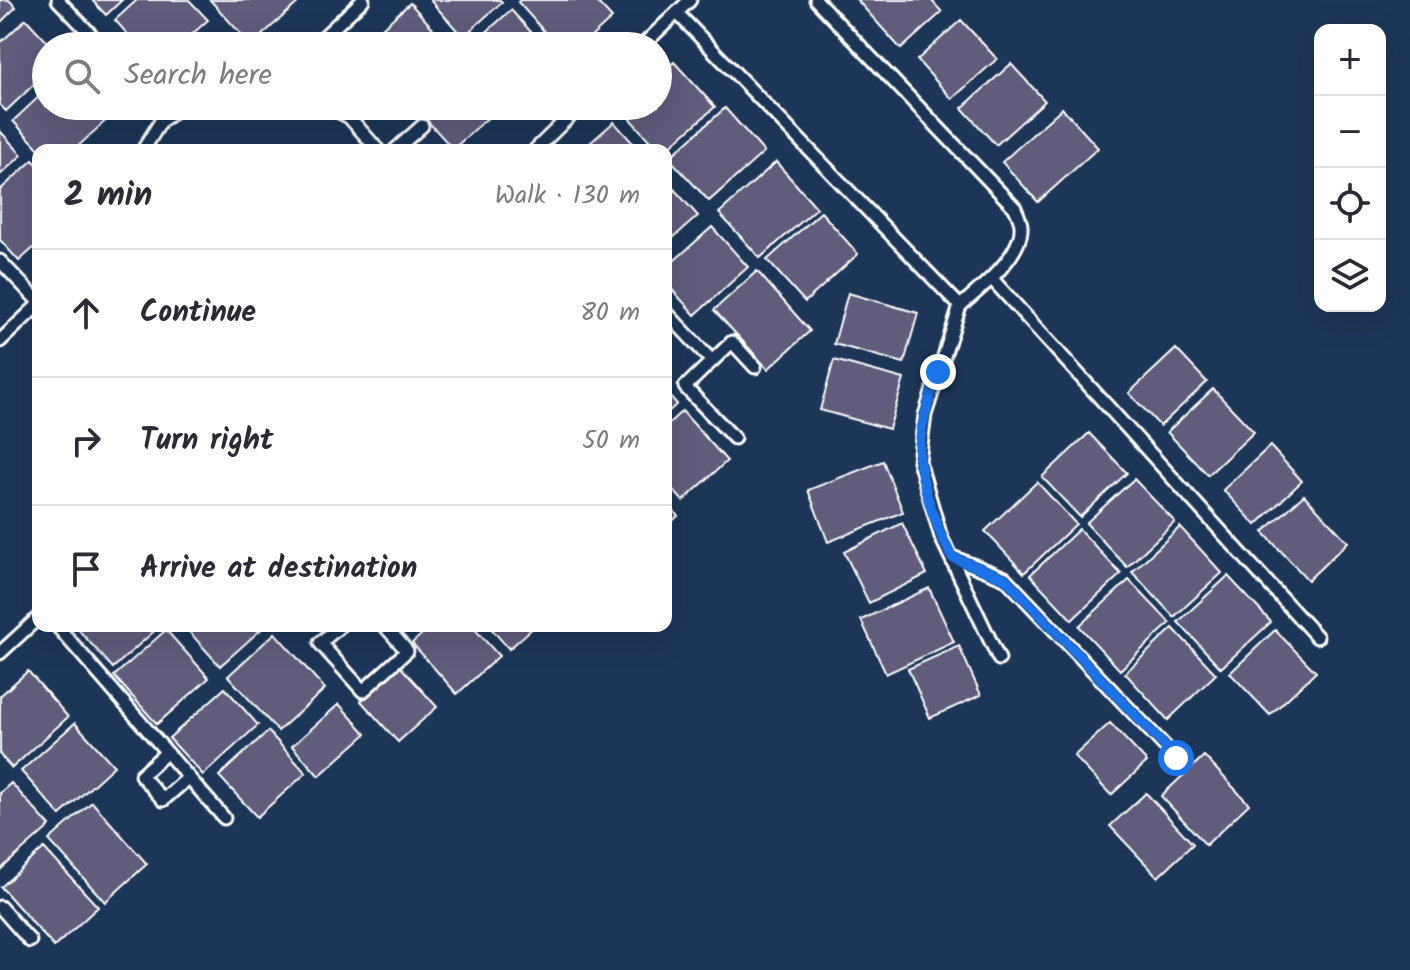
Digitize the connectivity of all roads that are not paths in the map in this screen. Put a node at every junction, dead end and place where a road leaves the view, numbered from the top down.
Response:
1 (58, 0) edge
2 (363, 0) edge
3 (690, 0) edge
4 (816, 0) edge
5 (677, 13) junction
6 (89, 32) edge
7 (329, 32) edge
8 (657, 32) edge
9 (162, 120) edge
10 (352, 120) edge
11 (566, 120) edge
12 (422, 126) dead end
13 (147, 144) edge
14 (373, 144) edge
15 (402, 144) edge
16 (541, 144) edge
17 (0, 261) edge
18 (992, 279) junction
19 (32, 296) edge
20 (960, 306) junction
21 (32, 309) edge
22 (672, 318) edge
23 (0, 341) edge
24 (712, 361) junction
25 (755, 367) dead end
26 (734, 438) dead end
27 (952, 557) junction
28 (32, 624) edge
29 (62, 632) edge
30 (333, 632) edge
31 (390, 632) edge
32 (1317, 637) dead end
33 (0, 653) edge
34 (999, 659) dead end
35 (166, 753) junction
36 (1176, 758) dead end
37 (188, 778) junction
38 (224, 818) dead end
39 (0, 907) edge
40 (30, 941) dead end

1 - 6 lane
2 - 7 lane
3 - 5 lane
4 - 18 lane
5 - 8 lane
5 - 20 lane
9 - 13 lane
10 - 14 lane
11 - 16 lane
12 - 15 lane
17 - 19 lane
18 - 20 lane
18 - 32 lane
20 - 27 lane
21 - 23 lane
22 - 24 lane
24 - 25 lane
24 - 26 lane
27 - 34 lane
27 - 36 lane
28 - 33 lane
29 - 35 lane
30 - 31 lane
35 - 37 lane
35 - 37 lane
37 - 38 lane
39 - 40 lane

